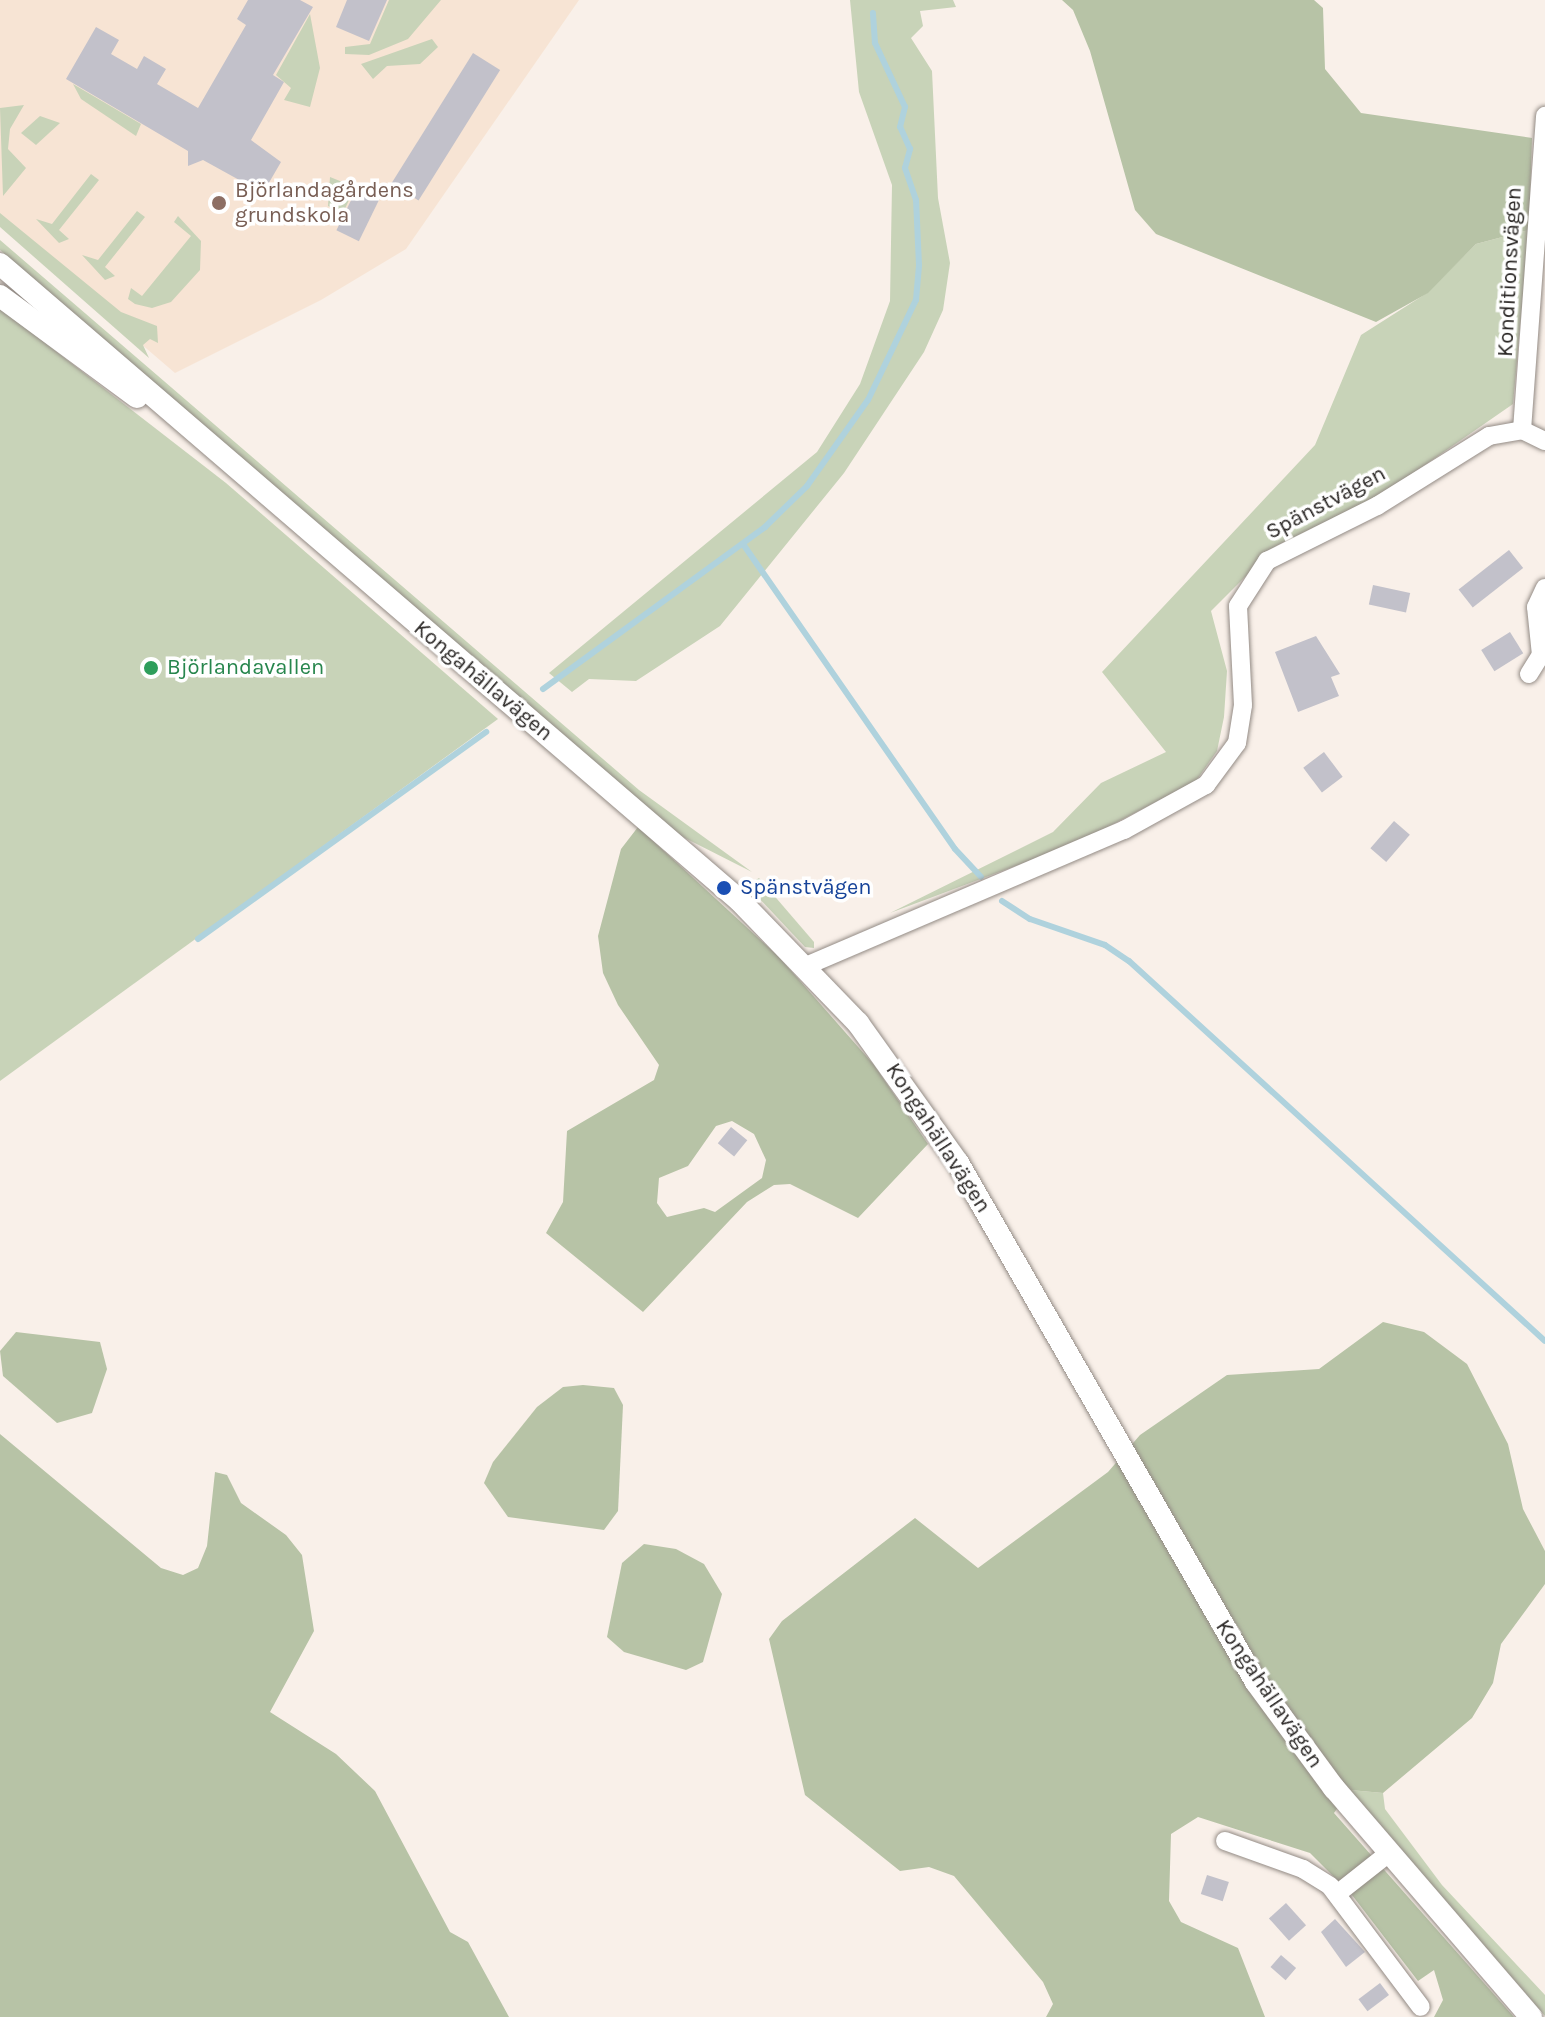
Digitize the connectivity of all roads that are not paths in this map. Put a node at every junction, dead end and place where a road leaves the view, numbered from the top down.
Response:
1 (1545, 116) edge
2 (0, 264) edge
3 (0, 296) edge
4 (166, 412) junction
5 (1522, 430) junction
6 (1545, 441) edge
7 (1545, 588) edge
8 (1529, 674) dead end
9 (806, 966) junction
10 (1225, 1841) dead end
11 (1389, 1853) junction
12 (1337, 1894) junction
13 (1421, 2007) dead end
14 (1531, 2017) edge

1 - 5 street, Konditionsvägen
2 - 4 street, Kongahällavägen
3 - 4 street, Kongahällavägen
4 - 9 street, Kongahällavägen
5 - 6 street
5 - 9 street, Spänstvägen
7 - 8 street
9 - 11 street, Kongahällavägen
10 - 12 street
11 - 12 street
11 - 14 street, Kongahällavägen
12 - 13 street

